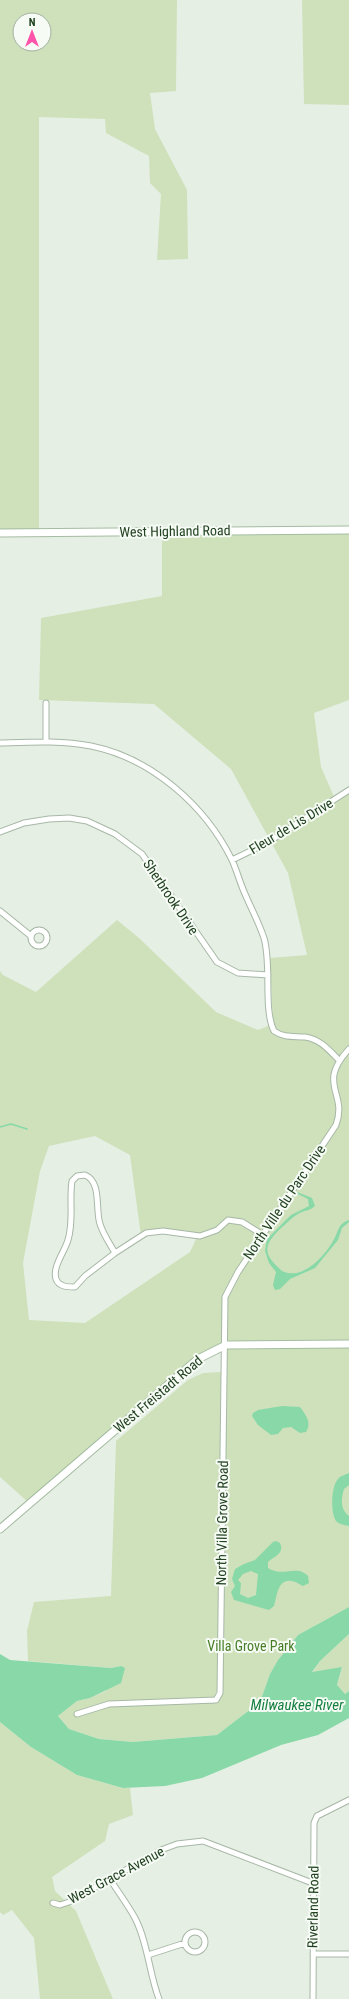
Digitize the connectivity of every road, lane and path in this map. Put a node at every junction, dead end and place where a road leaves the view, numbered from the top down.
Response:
1 (349, 530) edge
2 (0, 533) edge
3 (46, 702) dead end
4 (46, 742) junction
5 (0, 743) edge
6 (349, 790) edge
7 (0, 832) edge
8 (232, 860) junction
9 (0, 911) edge
10 (31, 936) dead end
11 (268, 975) junction
12 (349, 1049) edge
13 (339, 1060) junction
14 (263, 1235) junction
15 (115, 1253) junction
16 (349, 1344) edge
17 (226, 1345) junction
18 (0, 1529) edge
19 (77, 1714) dead end
20 (349, 1800) edge
21 (110, 1879) junction
22 (315, 1884) junction
23 (53, 1903) dead end
24 (185, 1943) junction
25 (313, 1954) junction
26 (349, 1954) edge
27 (148, 1955) junction
28 (159, 1999) edge
29 (313, 1999) edge

1 - 2 street, West Highland Road
3 - 4 street
4 - 5 street
4 - 8 street
6 - 8 street, Fleur de Lis Drive
7 - 11 street, Sherbrook Drive
8 - 11 street
9 - 10 street
11 - 13 street
12 - 13 street
13 - 14 street, North Ville du Parc Drive
14 - 15 street
14 - 17 street, North Ville du Parc Drive
15 - 15 street
16 - 17 street, West Freistadt Road
17 - 18 street, West Freistadt Road
17 - 19 street, North Villa Grove Road
20 - 22 street, Riverland Road
21 - 22 street, West Grace Avenue
21 - 23 street, West Grace Avenue
21 - 27 street
22 - 25 street, Riverland Road
24 - 24 street
24 - 27 street
25 - 26 street
25 - 29 street, Riverland Road
27 - 28 street

